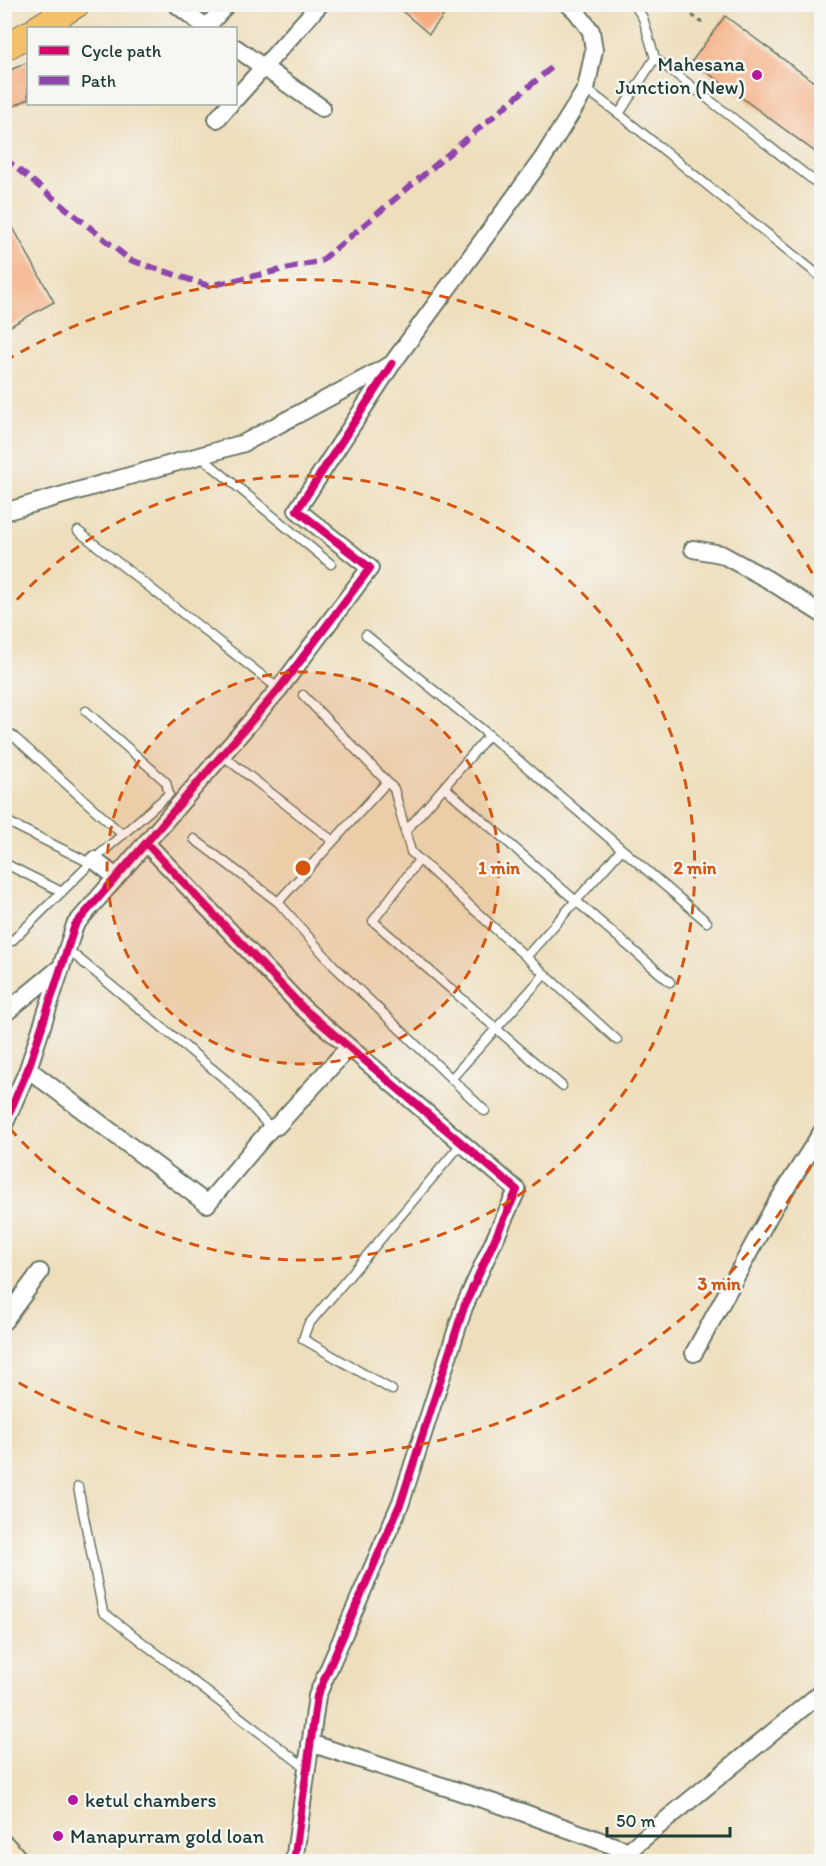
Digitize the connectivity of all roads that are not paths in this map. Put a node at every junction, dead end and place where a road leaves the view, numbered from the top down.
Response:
1 (77, 4) edge
2 (176, 4) edge
3 (227, 4) edge
4 (320, 4) edge
5 (568, 4) edge
6 (634, 4) edge
7 (40, 27) edge
8 (206, 27) edge
9 (208, 27) edge
10 (27, 35) edge
11 (4, 48) edge
12 (237, 49) edge
13 (655, 58) junction
14 (263, 66) junction
15 (586, 89) junction
16 (237, 97) edge
17 (230, 105) edge
18 (322, 108) dead end
19 (619, 114) junction
20 (217, 119) dead end
21 (822, 187) edge
22 (822, 278) edge
23 (392, 364) junction
24 (200, 456) junction
25 (4, 512) edge
26 (78, 531) dead end
27 (693, 549) dead end
28 (331, 564) dead end
29 (822, 614) edge
30 (366, 635) dead end
31 (279, 689) junction
32 (303, 695) dead end
33 (86, 711) dead end
34 (12, 735) dead end
35 (489, 735) junction
36 (222, 755) junction
37 (387, 782) junction
38 (444, 787) junction
39 (4, 820) edge
40 (405, 832) junction
41 (123, 835) junction
42 (194, 839) dead end
43 (333, 841) junction
44 (146, 843) junction
45 (622, 849) junction
46 (94, 860) junction
47 (419, 860) junction
48 (4, 863) edge
49 (116, 877) junction
50 (62, 892) junction
51 (576, 901) junction
52 (278, 902) junction
53 (707, 922) dead end
54 (4, 938) edge
55 (67, 949) junction
56 (526, 957) junction
57 (62, 966) junction
58 (545, 974) junction
59 (670, 982) dead end
60 (4, 1014) edge
61 (496, 1029) junction
62 (617, 1040) dead end
63 (349, 1047) junction
64 (28, 1069) junction
65 (451, 1079) junction
66 (562, 1086) dead end
67 (485, 1111) dead end
68 (4, 1125) edge
69 (271, 1128) junction
70 (822, 1132) edge
71 (462, 1143) junction
72 (40, 1272) dead end
73 (4, 1321) edge
74 (694, 1353) dead end
75 (392, 1390) dead end
76 (78, 1487) dead end
77 (822, 1692) edge
78 (310, 1743) junction
79 (307, 1768) junction
80 (4, 1847) edge
81 (627, 1856) edge
82 (18, 1862) edge
83 (294, 1862) edge

1 - 7 main road
2 - 8 street
3 - 9 street
4 - 14 street
5 - 15 street
6 - 13 lane
10 - 11 main road
12 - 14 street
13 - 19 lane
13 - 21 lane
14 - 16 street
14 - 18 street
15 - 19 lane
15 - 23 street
17 - 20 street
19 - 22 lane
23 - 24 street
23 - 31 street
24 - 25 street
24 - 28 lane
26 - 31 lane
27 - 29 street
30 - 35 lane
31 - 36 street
32 - 37 lane
33 - 41 lane
34 - 41 lane
35 - 38 lane
35 - 45 lane
36 - 43 lane
36 - 44 street
37 - 40 lane
37 - 43 lane
38 - 40 lane
38 - 51 lane
39 - 46 lane
40 - 47 lane
41 - 46 lane
42 - 52 lane
43 - 52 lane
44 - 49 street
44 - 63 street
45 - 51 lane
45 - 53 lane
46 - 49 street
46 - 50 lane
47 - 56 lane
47 - 61 lane
48 - 50 lane
49 - 55 street
50 - 54 lane
51 - 56 lane
51 - 59 lane
52 - 65 lane
55 - 57 street
55 - 69 lane
56 - 58 lane
57 - 60 street
57 - 64 street
58 - 61 lane
58 - 62 lane
61 - 65 lane
61 - 66 lane
63 - 69 street
63 - 71 street
64 - 68 street
64 - 69 street
65 - 67 lane
70 - 74 street
71 - 75 lane
71 - 78 street
72 - 73 street
76 - 79 lane
77 - 81 street
78 - 79 street
78 - 81 street
79 - 83 street
80 - 82 street

